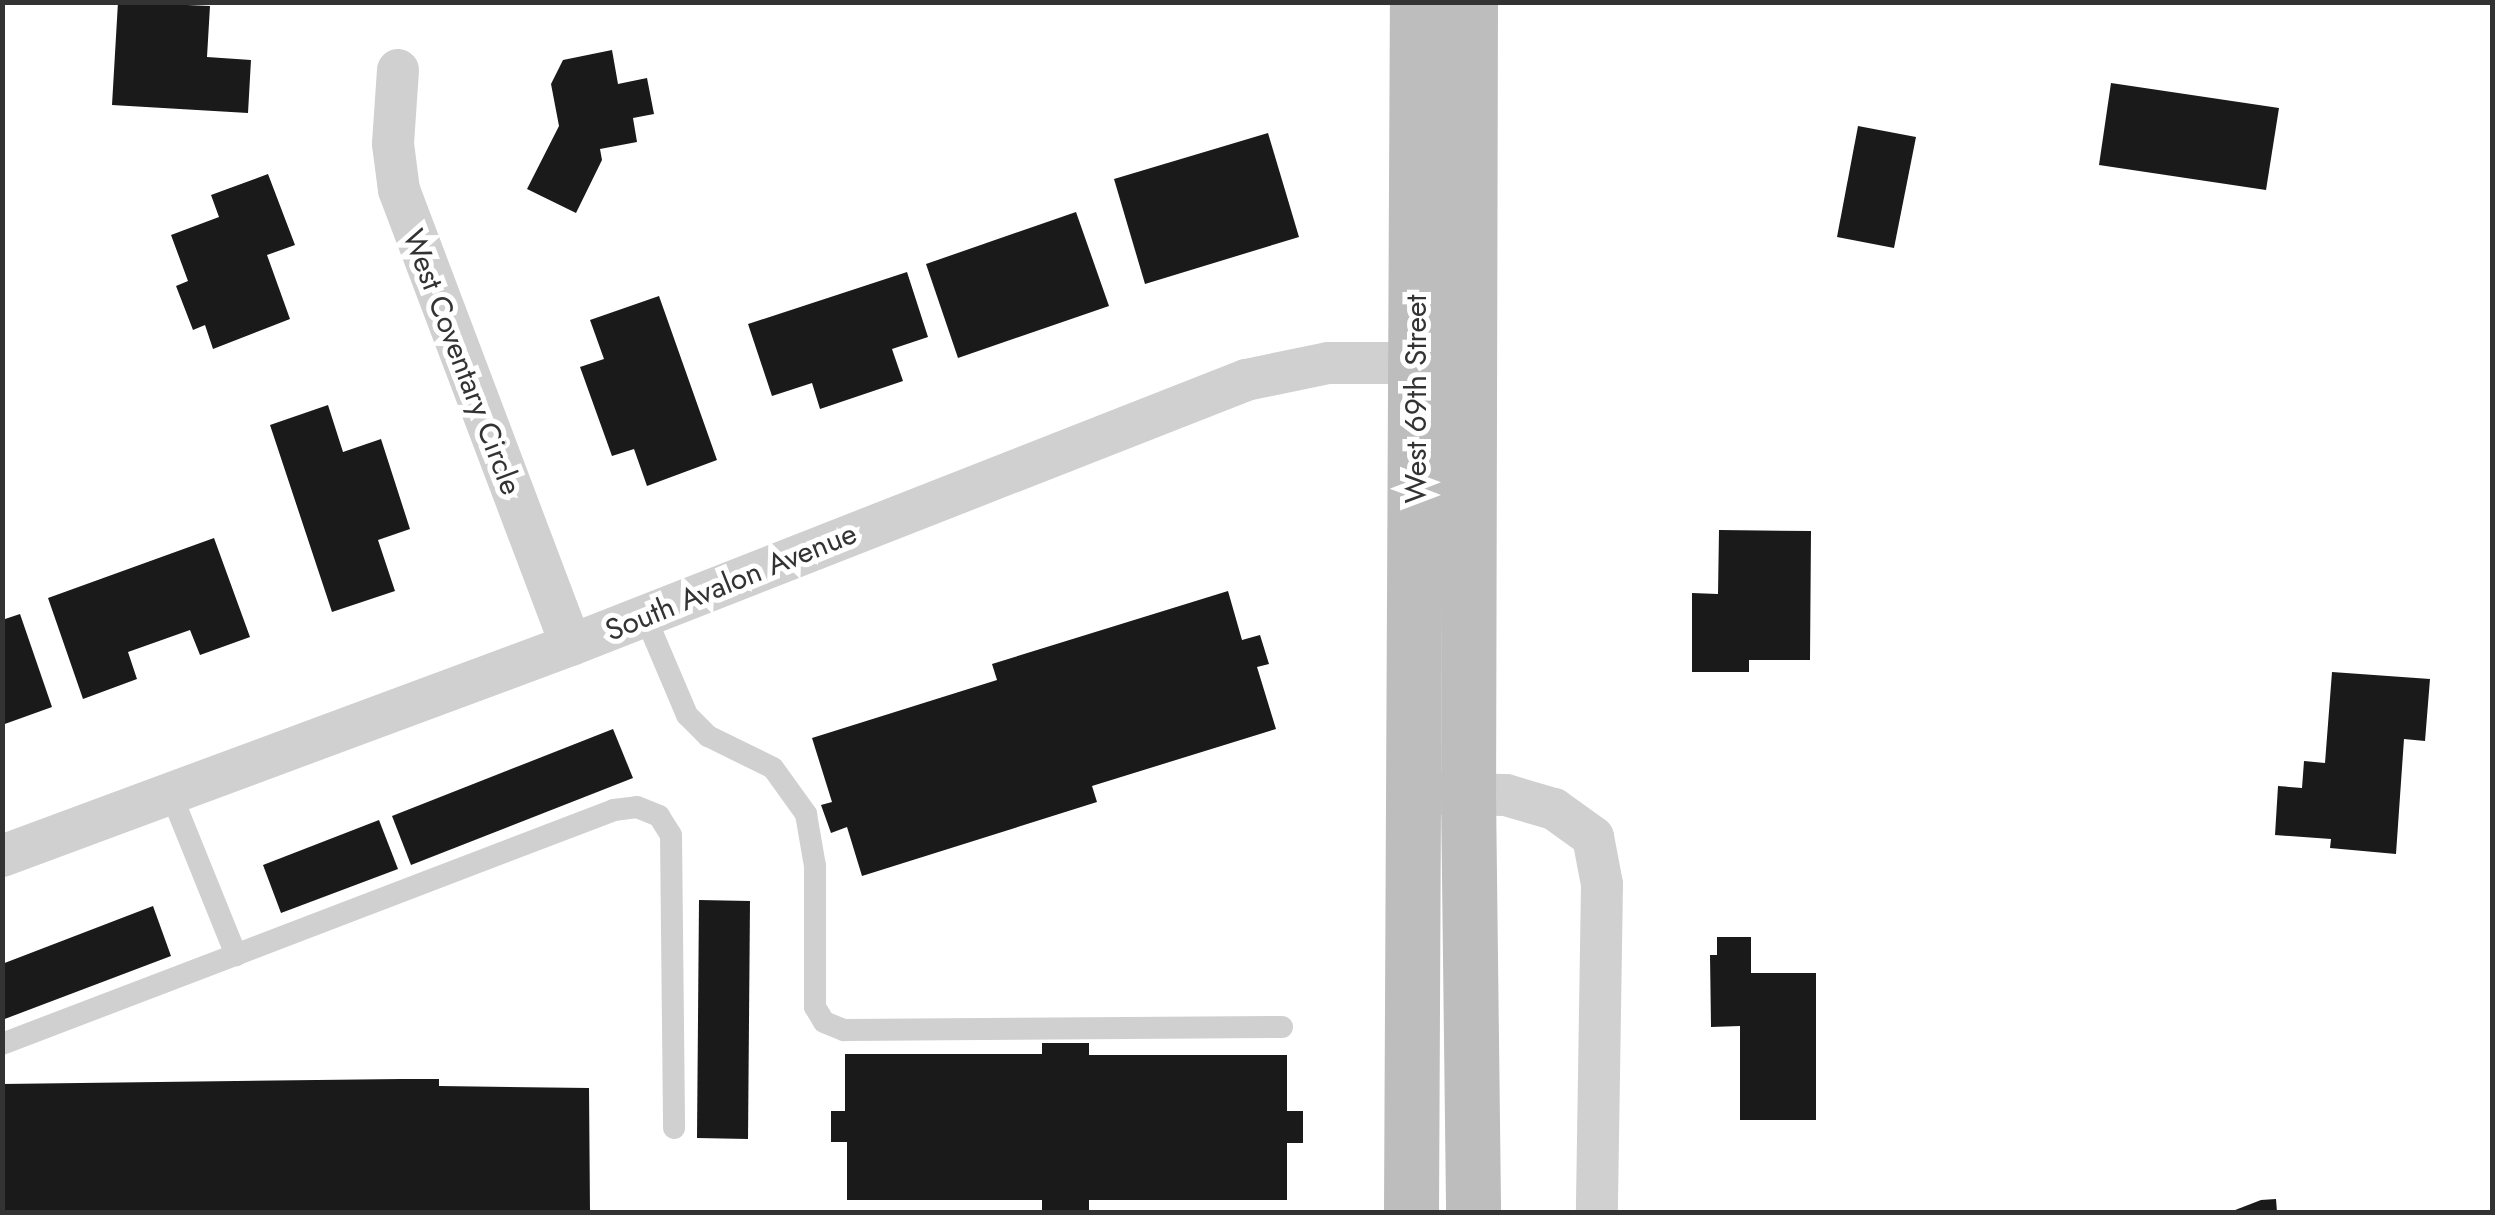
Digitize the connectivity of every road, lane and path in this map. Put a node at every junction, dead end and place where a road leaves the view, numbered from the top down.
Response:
1 (1418, 2) edge
2 (1470, 2) edge
3 (398, 70) dead end
4 (1443, 363) junction
5 (645, 616) junction
6 (571, 646) junction
7 (172, 794) junction
8 (1468, 794) junction
9 (1414, 795) junction
10 (2, 856) edge
11 (236, 954) junction
12 (1282, 1027) dead end
13 (2, 1044) edge
14 (674, 1128) dead end
15 (1411, 1212) edge
16 (1473, 1212) edge
17 (1597, 1212) edge

1 - 4 main road, West 69th Street
2 - 4 main road, West 69th Street
3 - 6 street, West Coventary Circle
4 - 5 street, South Avalon Avenue
4 - 8 main road, West 69th Street
4 - 9 main road, West 69th Street
5 - 6 street, South Avalon Avenue
5 - 12 lane
6 - 7 street, South Avalon Avenue
7 - 10 street, South Avalon Avenue
7 - 11 lane
8 - 9 street
8 - 16 main road, West 69th Street
8 - 17 street
9 - 15 main road, West 69th Street
11 - 13 lane
11 - 14 lane

